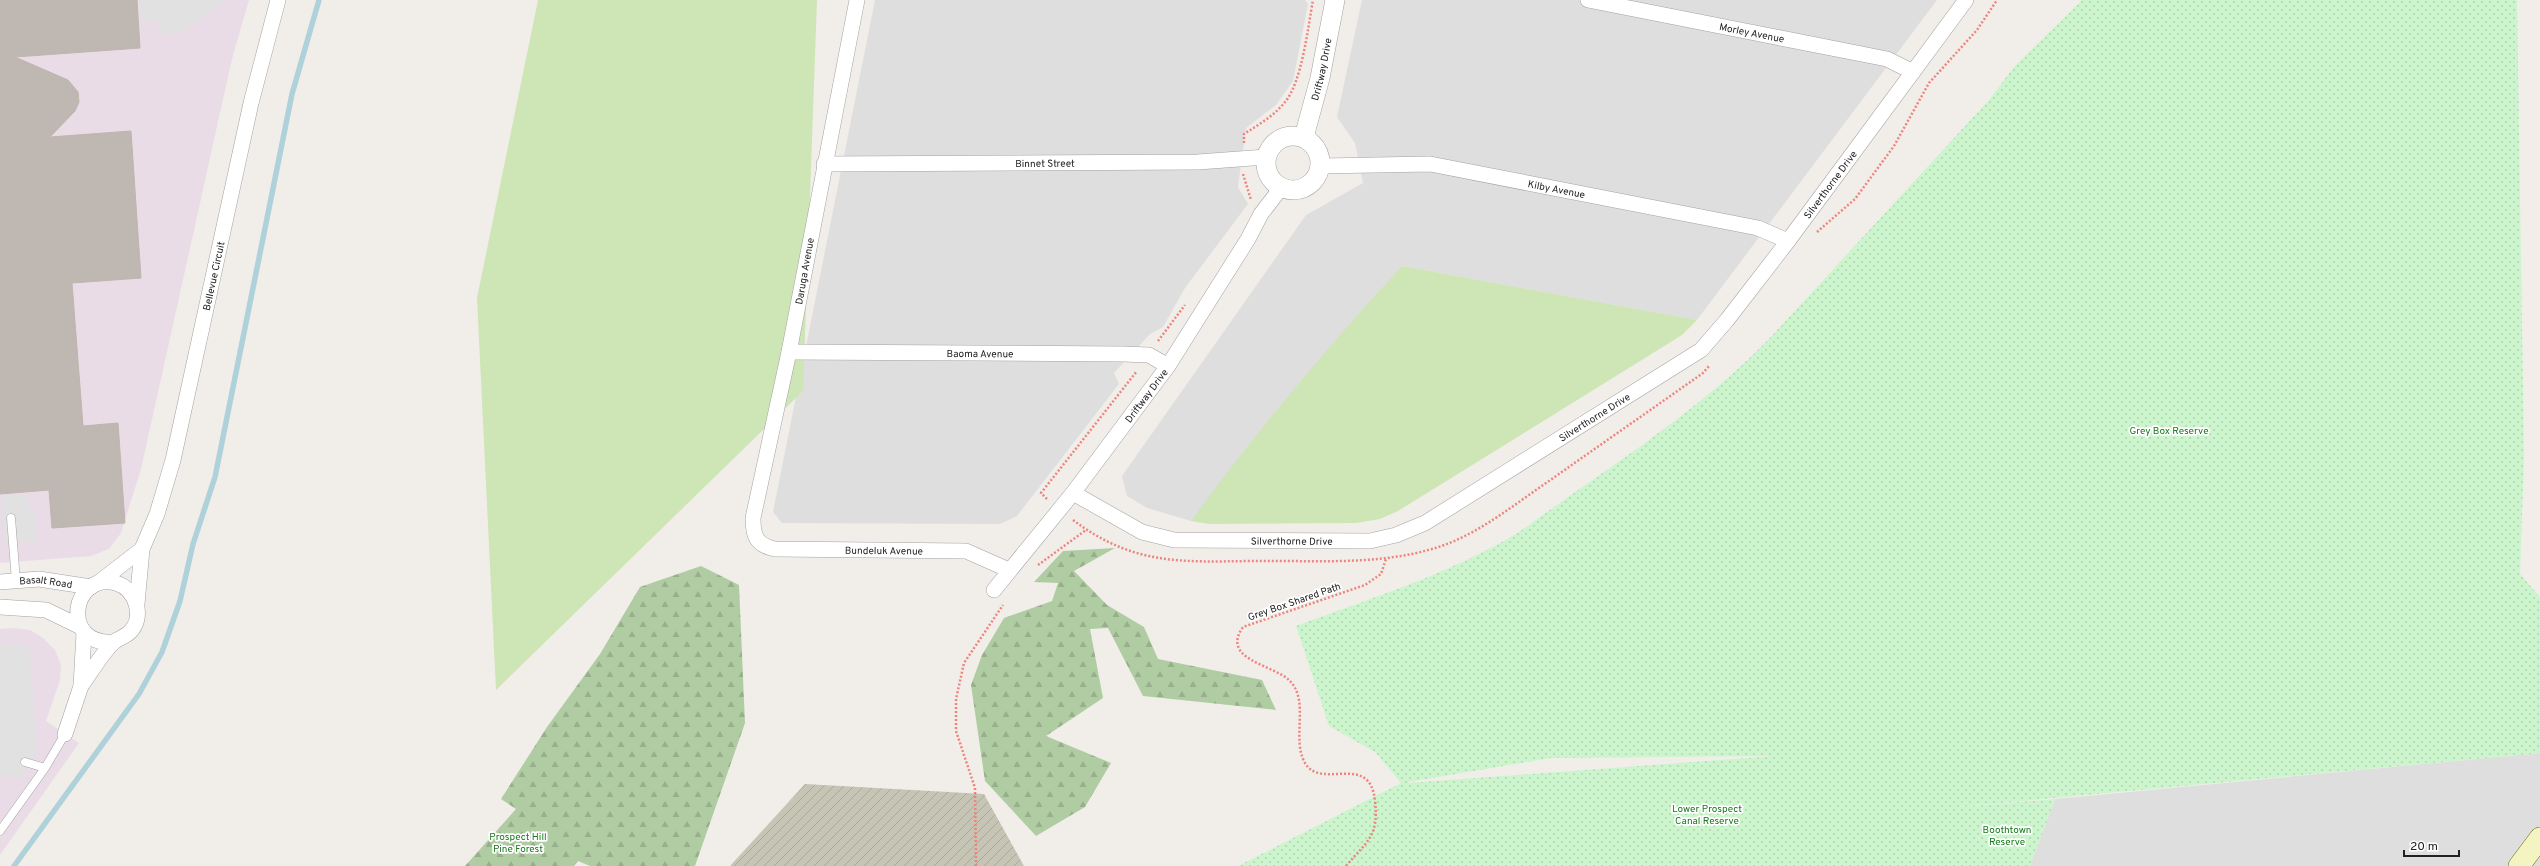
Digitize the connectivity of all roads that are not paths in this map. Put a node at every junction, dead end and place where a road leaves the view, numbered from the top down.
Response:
1 (278, 0) edge
2 (857, 0) edge
3 (1335, 0) edge
4 (1588, 0) edge
5 (1966, 0) edge
6 (1913, 72) junction
7 (1304, 137) junction
8 (1266, 157) junction
9 (824, 164) junction
10 (1321, 166) junction
11 (1281, 188) junction
12 (1788, 241) junction
13 (789, 352) junction
14 (1168, 366) junction
15 (1073, 493) junction
16 (11, 518) dead end
17 (757, 541) joint
18 (142, 549) junction
19 (1009, 570) junction
20 (16, 581) junction
21 (0, 582) edge
22 (95, 585) junction
23 (994, 590) dead end
24 (137, 604) junction
25 (0, 607) edge
26 (83, 630) junction
27 (114, 642) junction
28 (81, 686) junction
29 (65, 734) joint
30 (25, 762) dead end
31 (45, 768) junction
32 (0, 831) edge
33 (2540, 838) edge
34 (2519, 866) edge

1 - 18 street, Bellevue Circuit
2 - 9 street, Daruga Avenue
3 - 7 street, Driftway Drive
4 - 6 street, Morley Avenue
5 - 6 street, Silverthorne Drive
6 - 12 street, Silverthorne Drive
7 - 8 street
7 - 10 street
8 - 9 street, Binnet Street
8 - 11 street
9 - 13 street, Daruga Avenue
10 - 11 street
10 - 12 street, Kilby Avenue
11 - 14 street, Driftway Drive
12 - 15 street, Silverthorne Drive
13 - 14 street, Baoma Avenue
13 - 17 street, Daruga Avenue
14 - 15 street, Driftway Drive
15 - 19 street, Driftway Drive
16 - 20 lane
17 - 19 street, Bundeluk Avenue
18 - 22 street, Bellevue Circuit
18 - 24 street, Bellevue Circuit
19 - 23 street, Driftway Drive
20 - 21 street, Basalt Road
20 - 22 street, Basalt Road
22 - 24 street
22 - 26 street
24 - 27 street
25 - 26 street
26 - 27 street
26 - 28 street
27 - 28 street
28 - 29 street
29 - 31 lane
30 - 31 lane
31 - 32 lane
33 - 34 main road

